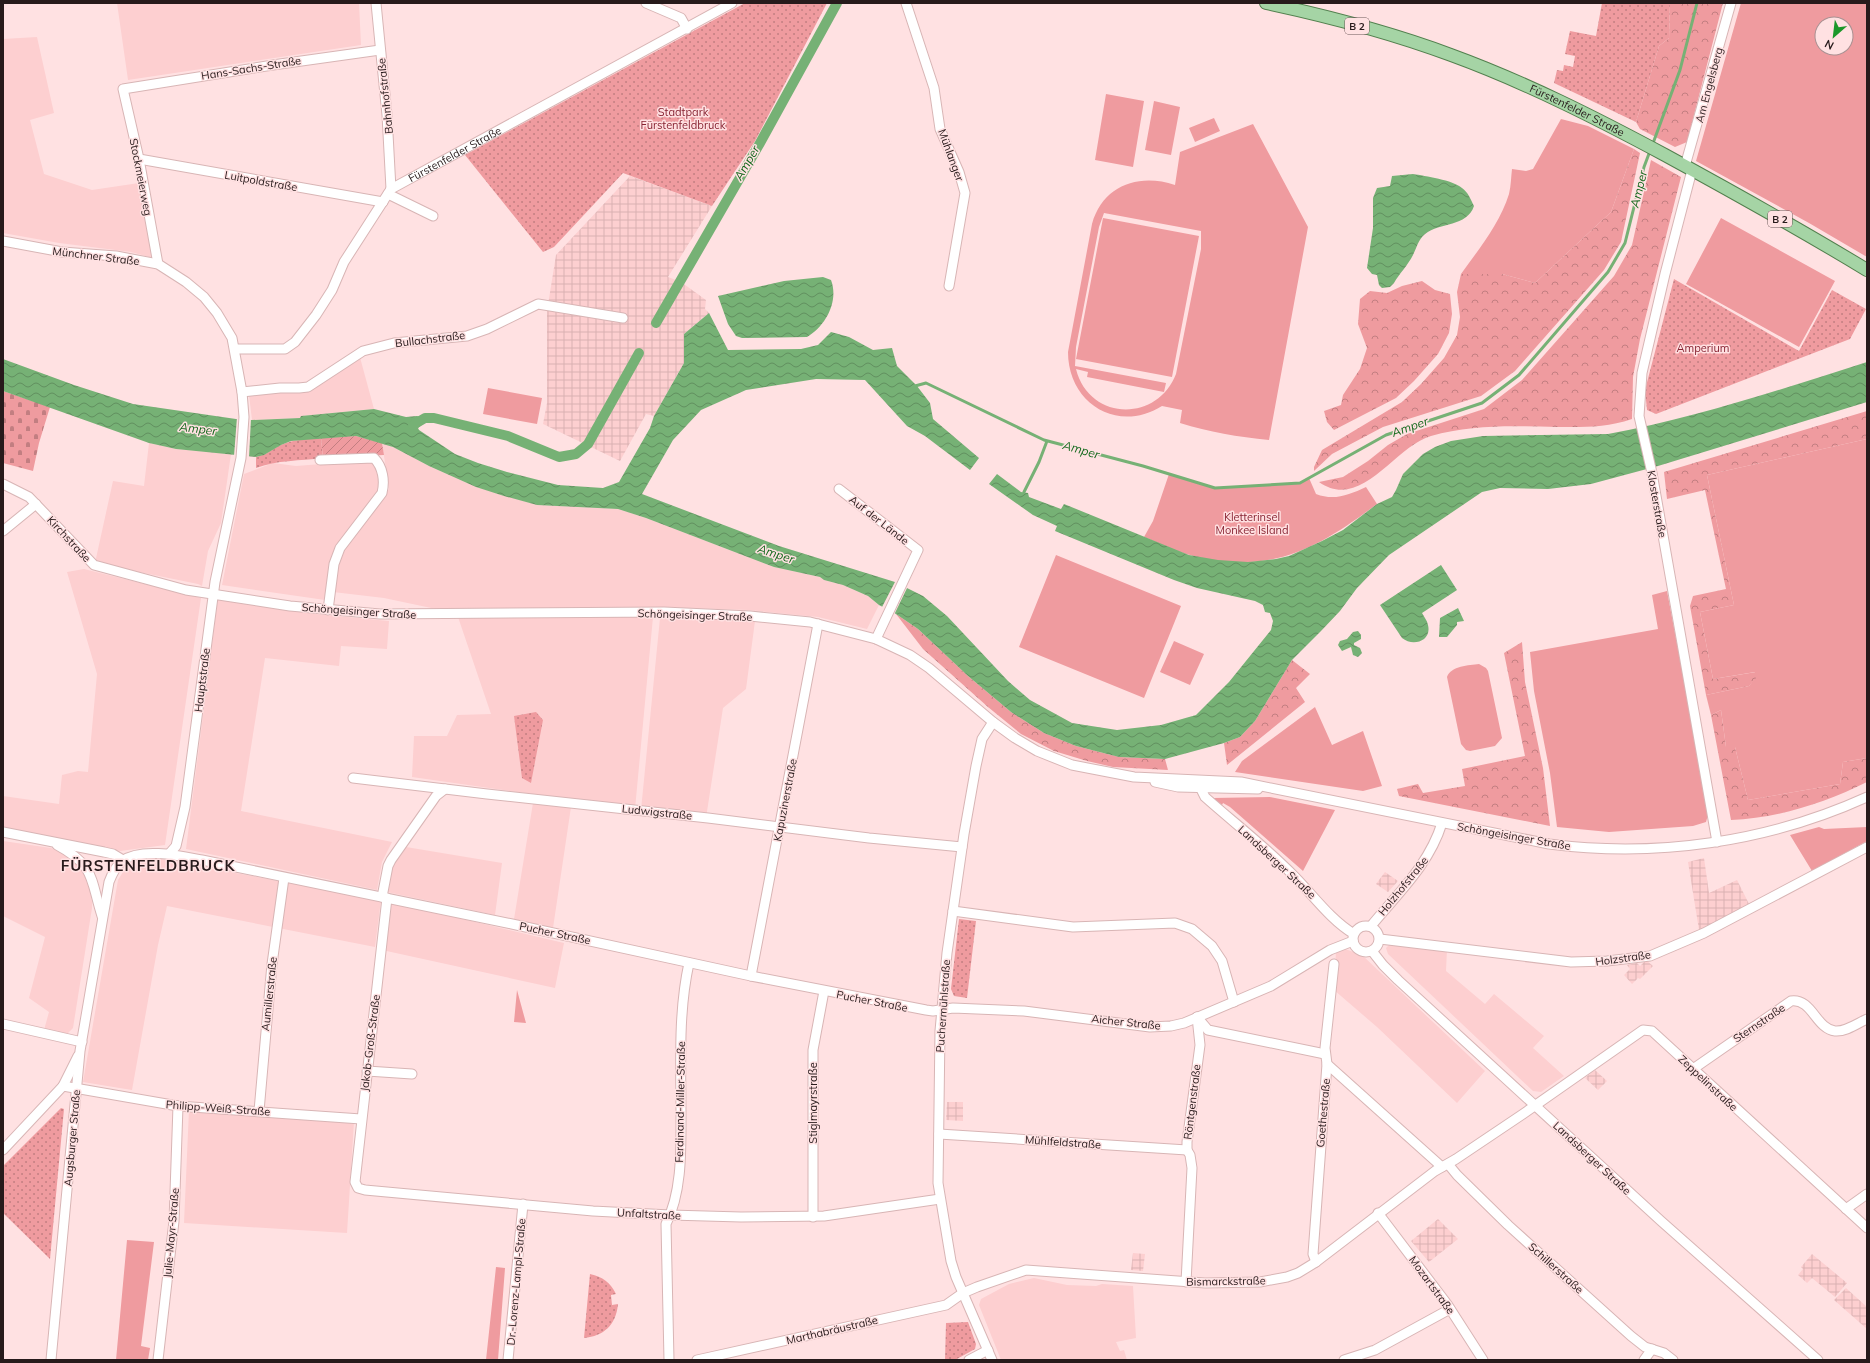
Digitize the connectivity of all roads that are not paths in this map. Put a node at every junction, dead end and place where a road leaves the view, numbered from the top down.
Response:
1 (376, 3) edge
2 (646, 3) edge
3 (732, 3) edge
4 (906, 3) edge
5 (1266, 3) edge
6 (1731, 3) edge
7 (686, 28) junction
8 (380, 50) junction
9 (123, 89) joint
10 (139, 159) junction
11 (1688, 168) junction
12 (387, 195) junction
13 (433, 216) dead end
14 (3, 241) edge
15 (158, 264) junction
16 (1867, 270) edge
17 (949, 286) dead end
18 (623, 318) dead end
19 (235, 349) junction
20 (242, 392) junction
21 (320, 460) dead end
22 (3, 484) edge
23 (839, 489) dead end
24 (36, 504) junction
25 (3, 531) edge
26 (214, 594) junction
27 (328, 610) junction
28 (818, 624) junction
29 (876, 639) junction
30 (993, 722) junction
31 (1134, 777) junction
32 (353, 778) dead end
33 (445, 788) junction
34 (1201, 789) junction
35 (1278, 789) junction
36 (1867, 797) edge
37 (1442, 823) junction
38 (779, 827) junction
39 (3, 832) edge
40 (49, 840) junction
41 (1717, 842) junction
42 (962, 847) junction
43 (1867, 847) edge
44 (169, 854) junction
45 (124, 860) junction
46 (284, 878) junction
47 (384, 898) junction
48 (953, 911) junction
49 (103, 918) junction
50 (1371, 926) junction
51 (1354, 938) junction
52 (1380, 939) junction
53 (1372, 951) junction
54 (689, 963) junction
55 (1334, 964) dead end
56 (751, 976) junction
57 (824, 991) junction
58 (1234, 1002) junction
59 (941, 1010) junction
60 (1197, 1017) junction
61 (1867, 1019) edge
62 (3, 1024) edge
63 (81, 1046) junction
64 (1325, 1054) junction
65 (1327, 1064) junction
66 (1693, 1069) junction
67 (367, 1071) junction
68 (412, 1074) dead end
69 (63, 1086) junction
70 (77, 1088) junction
71 (1535, 1105) junction
72 (178, 1106) junction
73 (259, 1111) junction
74 (361, 1119) junction
75 (938, 1134) junction
76 (3, 1150) edge
77 (1186, 1150) junction
78 (1445, 1165) junction
79 (358, 1188) joint
80 (1867, 1194) edge
81 (940, 1199) junction
82 (522, 1204) junction
83 (1846, 1209) junction
84 (1378, 1213) junction
85 (670, 1216) junction
86 (813, 1217) junction
87 (1867, 1228) edge
88 (1316, 1262) junction
89 (1186, 1282) junction
90 (963, 1293) junction
91 (1450, 1309) junction
92 (1652, 1349) junction
93 (988, 1350) junction
94 (51, 1360) edge
95 (158, 1360) edge
96 (508, 1360) edge
97 (669, 1360) edge
98 (697, 1360) edge
99 (969, 1360) edge
100 (992, 1360) edge
101 (1344, 1360) edge
102 (1483, 1360) edge
103 (1644, 1360) edge
104 (1673, 1360) edge
105 (1818, 1360) edge

1 - 8 street, Bahnhofstraße
2 - 7 street
3 - 7 street, Fürstenfelder Straße
4 - 17 street, Mühlanger
5 - 11 main road, Fürstenfelder Straße / B 2
6 - 11 street, Am Engelsberg
7 - 12 street, Fürstenfelder Straße
8 - 9 street, Hans-Sachs-Straße
8 - 12 street, Bahnhofstraße
9 - 10 street, Stockmeierweg
10 - 12 street, Luitpoldstraße
10 - 15 street, Stockmeierweg
11 - 16 main road, Fürstenfelder Straße / B 2
11 - 41 street, Klosterstraße
12 - 13 street, Luitpoldstraße
12 - 19 street, Fürstenfelder Straße
14 - 15 street, Münchner Straße
15 - 19 street, Münchner Straße
18 - 20 street, Bullachstraße
19 - 20 street, Münchner Straße
20 - 26 street, Hauptstraße
21 - 27 street
22 - 24 street, Kirchstraße
23 - 29 street, Auf der Lände
24 - 25 street
24 - 26 street, Kirchstraße
26 - 27 street, Schöngeisinger Straße
26 - 44 street, Hauptstraße
27 - 28 street, Schöngeisinger Straße
28 - 29 street, Schöngeisinger Straße
28 - 38 street, Kapuzinerstraße
29 - 30 street, Schöngeisinger Straße
30 - 31 street, Schöngeisinger Straße
30 - 42 street, Puchermühlstraße
31 - 34 street, Schöngeisinger Straße
31 - 35 street, Schöngeisinger Straße
32 - 33 street, Ludwigstraße
33 - 38 street, Ludwigstraße
33 - 47 street, Jakob-Groß-Straße
34 - 35 street, Schöngeisinger Straße
34 - 51 street, Landsberger Straße
35 - 37 street, Schöngeisinger Straße
36 - 41 street, Schöngeisinger Straße
37 - 41 street, Schöngeisinger Straße
37 - 50 street, Holzhofstraße
38 - 42 street, Ludwigstraße
38 - 56 street, Kapuzinerstraße
39 - 40 street
40 - 45 street
40 - 49 street, Augsburger Straße
42 - 48 street, Puchermühlstraße
43 - 52 street, Holzstraße
44 - 45 street
44 - 46 street, Pucher Straße
45 - 49 street, Augsburger Straße
46 - 47 street, Pucher Straße
46 - 73 street, Aumillerstraße
47 - 54 street, Pucher Straße
47 - 67 street, Jakob-Groß-Straße
48 - 58 street
48 - 59 street, Puchermühlstraße
49 - 63 street, Augsburger Straße
50 - 51 street
50 - 52 street
51 - 53 street
51 - 58 street, Aicher Straße
52 - 53 street
53 - 71 street, Landsberger Straße
54 - 56 street, Pucher Straße
54 - 85 street, Ferdinand-Miller-Straße
55 - 64 street, Goethestraße
56 - 57 street, Pucher Straße
57 - 59 street, Pucher Straße
57 - 86 street, Stiglmayrstraße
58 - 60 street, Aicher Straße
59 - 60 street, Aicher Straße
59 - 75 street, Puchermühlstraße
60 - 64 street
60 - 77 street, Röntgenstraße
61 - 66 street, Sternstraße
62 - 63 street
63 - 69 street
63 - 70 street, Augsburger Straße
64 - 65 street, Goethestraße
65 - 78 street, Schillerstraße
65 - 88 street, Goethestraße
66 - 71 street, Zeppelinstraße
66 - 83 street, Zeppelinstraße
67 - 68 street
67 - 74 street, Jakob-Groß-Straße
69 - 70 street, Philipp-Weiß-Straße
69 - 76 street
70 - 72 street, Philipp-Weiß-Straße
70 - 94 street, Augsburger Straße
71 - 78 street, Bismarckstraße
71 - 105 street, Landsberger Straße
72 - 73 street, Philipp-Weiß-Straße
72 - 95 street, Julie-Mayr-Straße
73 - 74 street, Philipp-Weiß-Straße
74 - 79 street, Jakob-Groß-Straße
75 - 77 street, Mühlfeldstraße
75 - 81 street, Puchermühlstraße
77 - 89 street, Röntgenstraße
78 - 84 street, Bismarckstraße
78 - 92 street, Schillerstraße
79 - 82 street, Unfaltstraße
80 - 83 street
81 - 86 street, Unfaltstraße
81 - 90 street, Puchermühlstraße
82 - 85 street, Unfaltstraße
82 - 96 street, Dr.-Lorenz-Lampl-Straße
83 - 87 street, Zeppelinstraße
84 - 88 street, Bismarckstraße
84 - 91 street, Mozartstraße
85 - 86 street, Unfaltstraße
85 - 97 street, Ferdinand-Miller-Straße
88 - 89 street, Bismarckstraße
89 - 90 street, Bismarckstraße
90 - 93 street, Puchermühlstraße
90 - 98 street, Marthabräustraße
91 - 101 street
91 - 102 street, Mozartstraße
92 - 103 street
92 - 104 street, Schillerstraße
93 - 99 street
93 - 100 street, Puchermühlstraße

